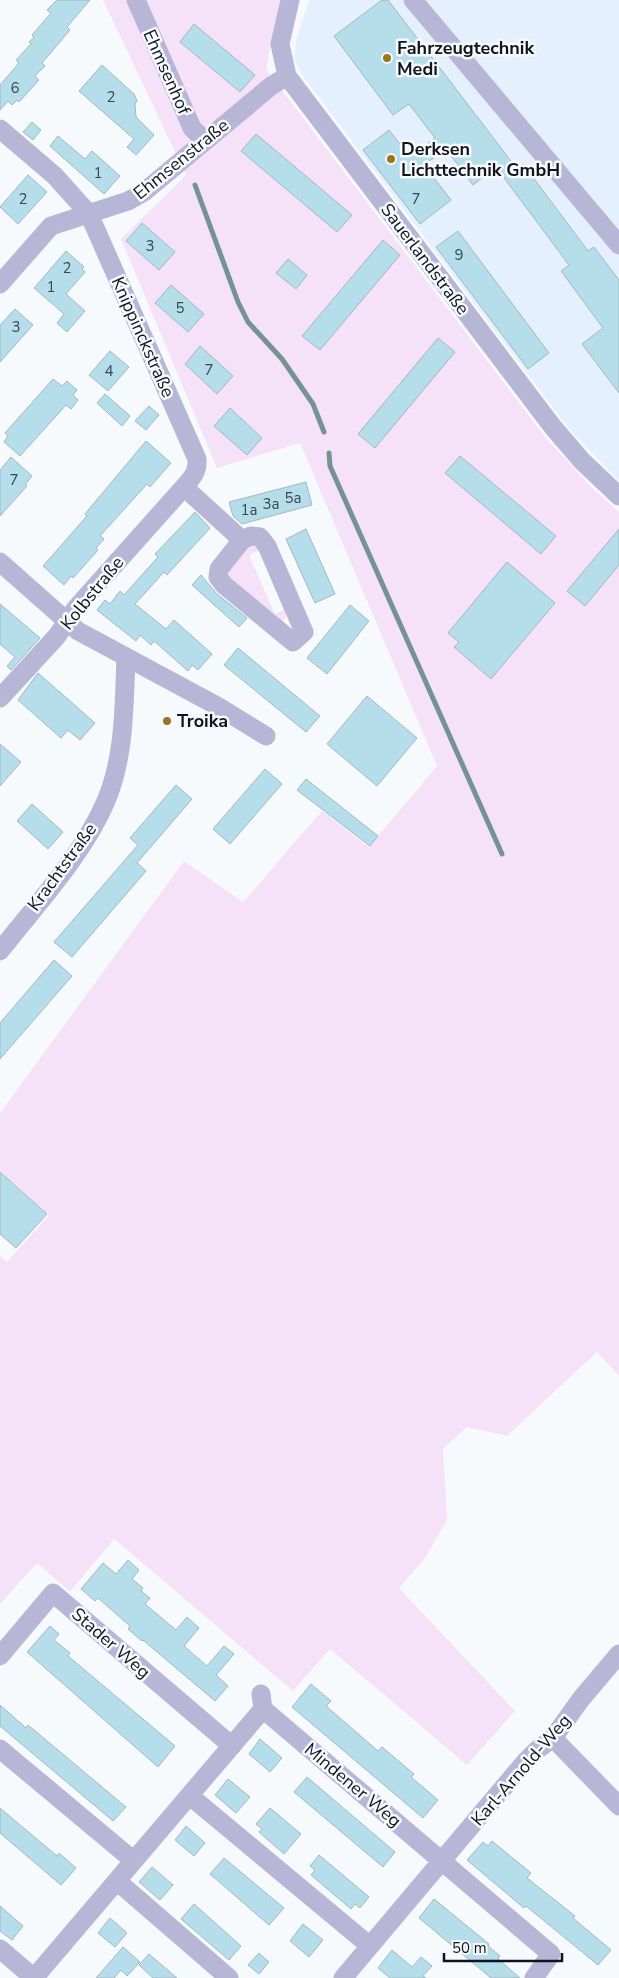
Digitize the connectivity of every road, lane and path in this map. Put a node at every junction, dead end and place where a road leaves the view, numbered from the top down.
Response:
1 (136, 0) edge
2 (290, 0) edge
3 (413, 0) edge
4 (286, 76) junction
5 (0, 129) edge
6 (205, 141) junction
7 (89, 214) junction
8 (619, 245) edge
9 (0, 284) edge
10 (197, 459) joint
11 (184, 487) junction
12 (619, 496) edge
13 (242, 540) junction
14 (0, 562) edge
15 (66, 621) junction
16 (126, 657) junction
17 (0, 698) edge
18 (266, 736) dead end
19 (0, 951) edge
20 (619, 1654) edge
21 (0, 1656) edge
22 (554, 1738) junction
23 (232, 1746) junction
24 (0, 1749) edge
25 (190, 1796) junction
26 (619, 1806) edge
27 (442, 1861) junction
28 (134, 1862) junction
29 (117, 1882) junction
30 (370, 1946) junction
31 (0, 1949) edge
32 (352, 1975) edge
33 (34, 1978) edge
34 (229, 1978) edge
35 (534, 1978) edge

1 - 6 street, Ehmsenhof
2 - 4 street, Sauerlandstraße
3 - 8 street
4 - 6 street, Ehmsenstraße
4 - 12 street, Sauerlandstraße
5 - 7 street, Knippinckstraße
6 - 7 street, Ehmsenstraße
7 - 9 street, Ehmsenstraße
7 - 10 street, Knippinckstraße
10 - 11 street, Kolbstraße
11 - 13 street
11 - 15 street, Kolbstraße
13 - 13 street
14 - 15 street
15 - 16 street
15 - 17 street, Kolbstraße
16 - 18 street
16 - 19 street, Krachtstraße
20 - 22 street, Karl-Arnold-Weg
21 - 23 street, Stader Weg
22 - 26 street
22 - 27 street, Karl-Arnold-Weg
23 - 25 street, Mindener Weg
23 - 27 street, Mindener Weg
24 - 28 street
25 - 28 street, Mindener Weg
25 - 30 street
27 - 30 street, Karl-Arnold-Weg
27 - 35 street
28 - 29 street, Mindener Weg
29 - 33 street, Mindener Weg
29 - 34 street
30 - 32 street, Karl-Arnold-Weg
31 - 33 street

